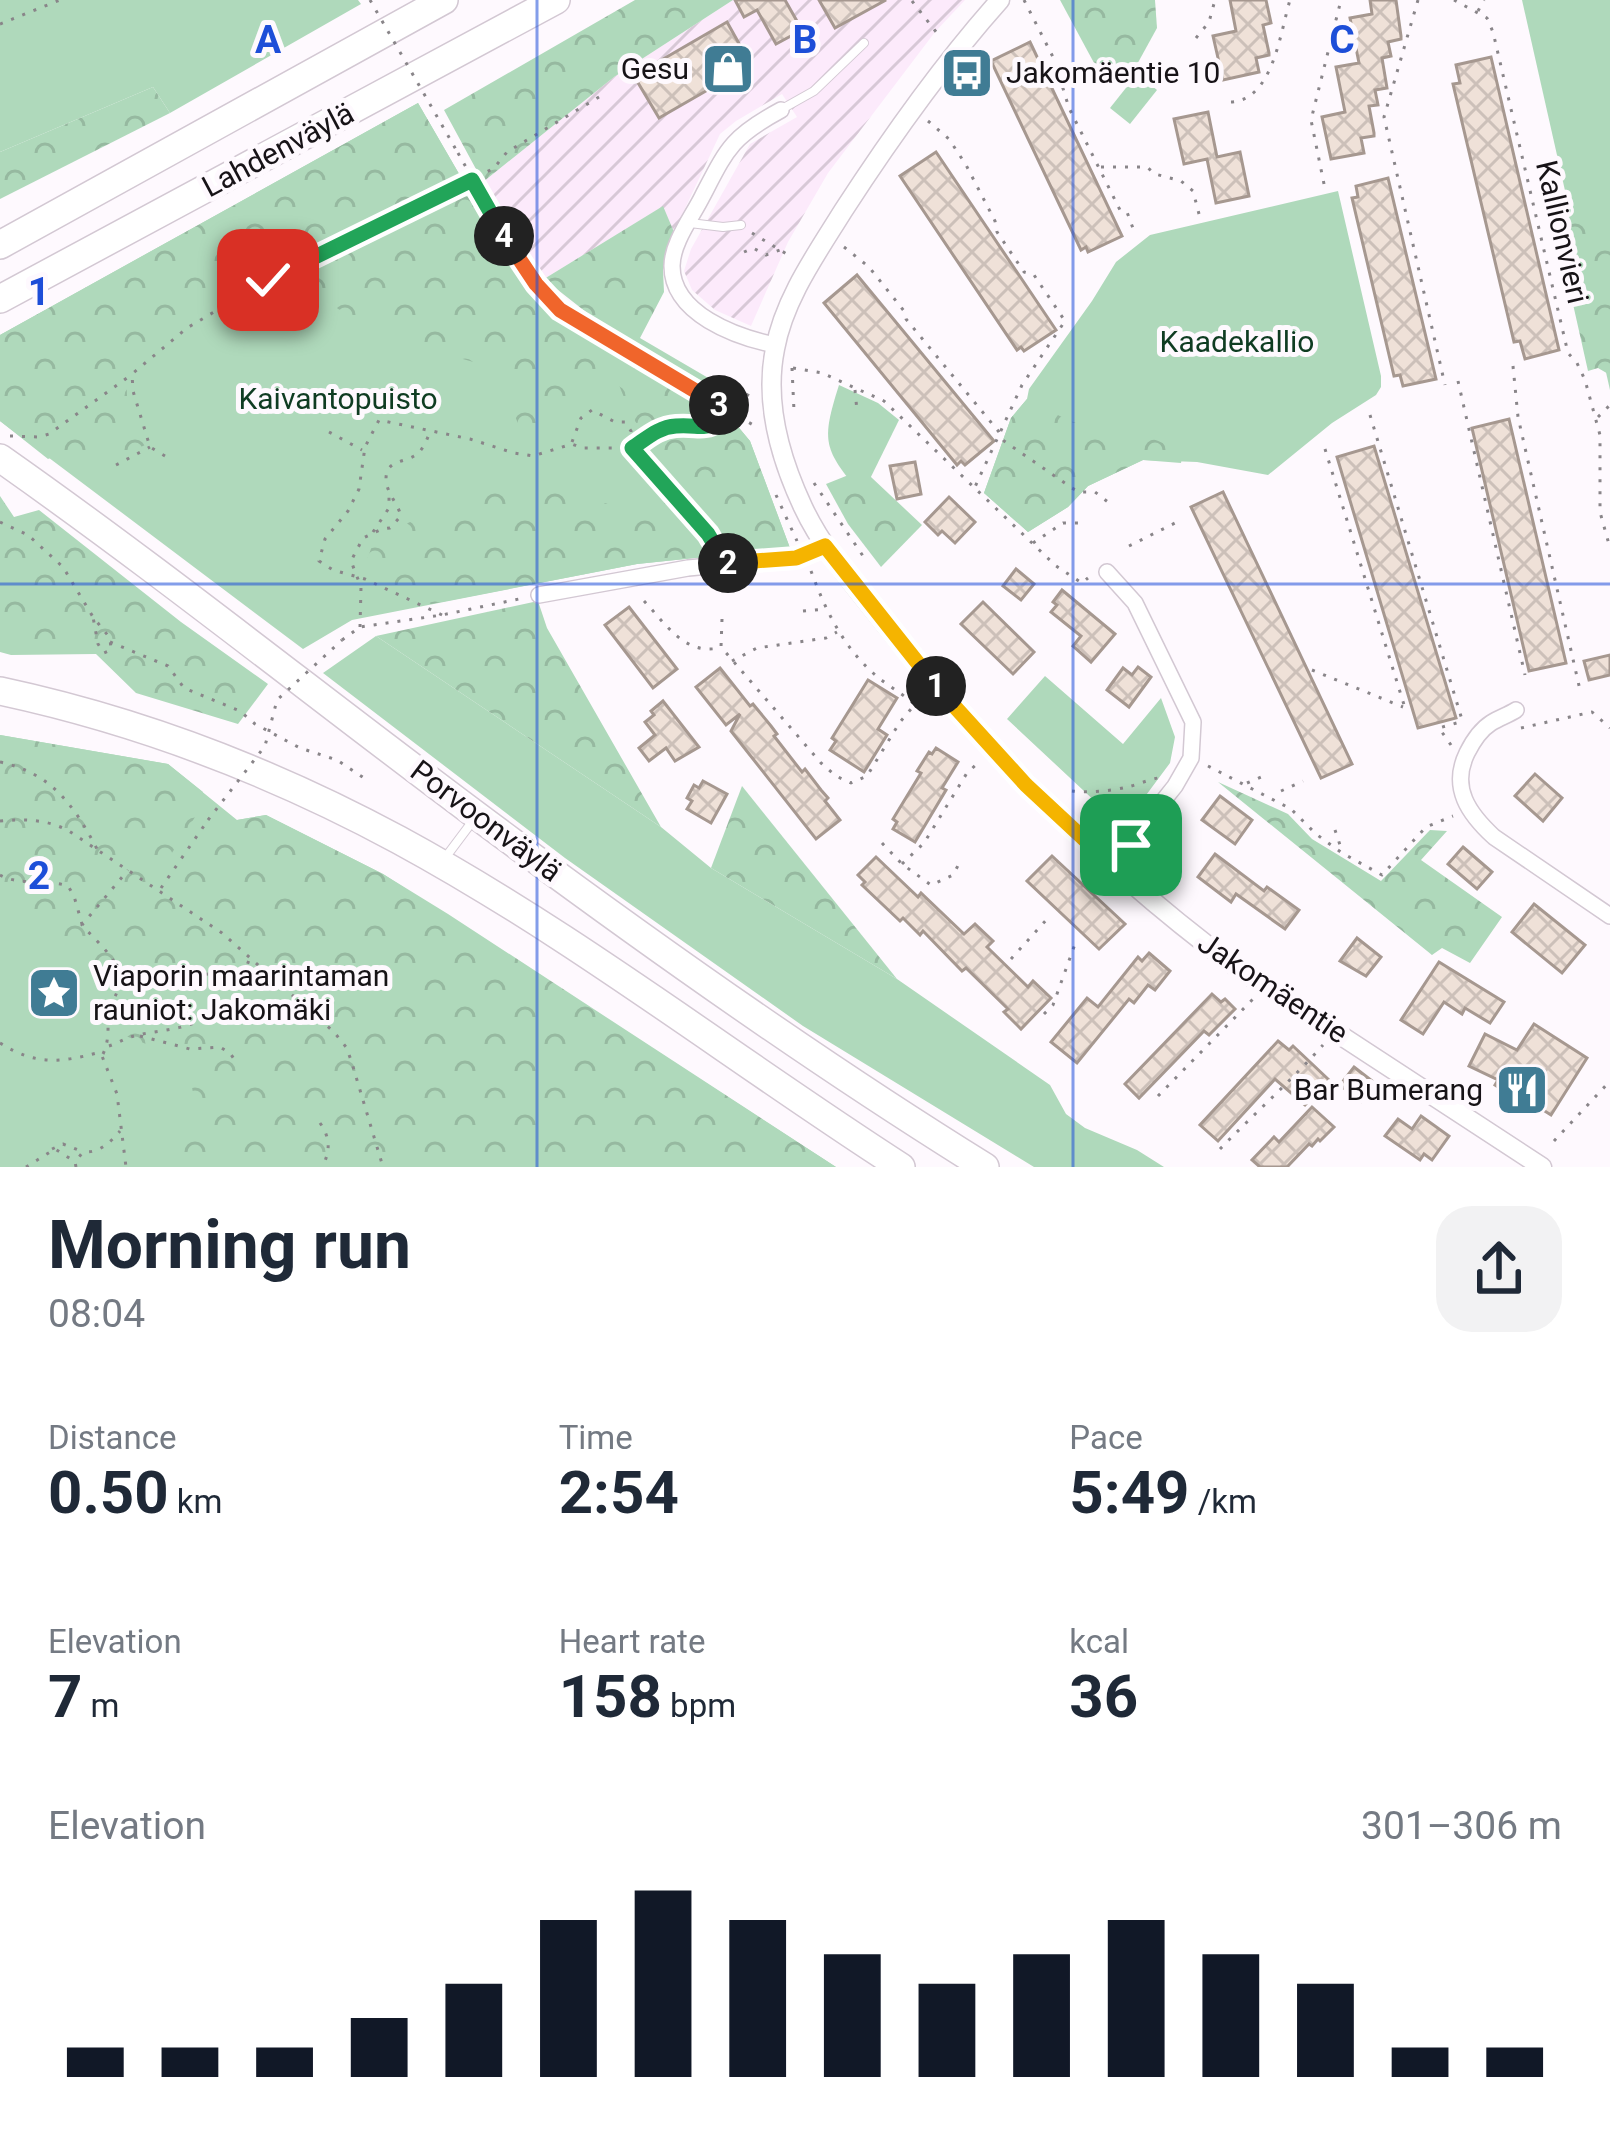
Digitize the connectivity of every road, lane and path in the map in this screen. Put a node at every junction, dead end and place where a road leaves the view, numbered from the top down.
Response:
1 (60, 0) edge
2 (370, 0) edge
3 (444, 0) edge
4 (556, 0) edge
5 (1000, 0) edge
6 (1024, 0) edge
7 (1215, 0) edge
8 (1290, 0) edge
9 (1341, 0) edge
10 (1418, 0) edge
11 (1454, 0) edge
12 (1484, 0) edge
13 (912, 1) edge
14 (1477, 12) junction
15 (0, 24) edge
16 (940, 37) dead end
17 (1196, 38) dead end
18 (864, 43) dead end
19 (604, 94) dead end
20 (1231, 102) dead end
21 (912, 109) junction
22 (781, 110) joint
23 (1101, 167) junction
24 (472, 180) junction
25 (1324, 184) dead end
26 (1199, 214) dead end
27 (689, 223) junction
28 (741, 225) dead end
29 (1134, 231) dead end
30 (826, 237) junction
31 (764, 241) dead end
32 (0, 245) edge
33 (780, 250) junction
34 (745, 252) dead end
35 (791, 257) dead end
36 (0, 299) edge
37 (775, 345) junction
38 (1514, 366) dead end
39 (132, 374) junction
40 (1458, 381) dead end
41 (1445, 385) dead end
42 (856, 388) junction
43 (751, 389) dead end
44 (1610, 405) edge
45 (720, 406) junction
46 (730, 411) junction
47 (856, 411) dead end
48 (1370, 416) dead end
49 (1596, 418) junction
50 (794, 419) dead end
51 (755, 426) dead end
52 (431, 430) junction
53 (328, 432) dead end
54 (999, 432) junction
55 (0, 436) edge
56 (573, 441) junction
57 (150, 447) junction
58 (632, 448) junction
59 (364, 449) junction
60 (1325, 449) dead end
61 (165, 457) dead end
62 (0, 458) edge
63 (116, 465) dead end
64 (814, 484) dead end
65 (974, 489) junction
66 (389, 491) junction
67 (1113, 506) dead end
68 (1179, 520) dead end
69 (0, 522) edge
70 (1086, 523) dead end
71 (373, 532) junction
72 (1032, 544) junction
73 (825, 546) junction
74 (1129, 546) dead end
75 (1610, 548) edge
76 (863, 556) dead end
77 (719, 564) junction
78 (811, 569) dead end
79 (1107, 572) dead end
80 (354, 575) junction
81 (1082, 583) dead end
82 (539, 595) joint
83 (644, 601) dead end
84 (825, 609) junction
85 (803, 611) dead end
86 (442, 615) junction
87 (93, 617) junction
88 (722, 620) dead end
89 (360, 627) junction
90 (838, 631) junction
91 (110, 642) junction
92 (721, 647) junction
93 (732, 661) junction
94 (1312, 670) dead end
95 (1525, 675) dead end
96 (935, 685) junction
97 (0, 691) edge
98 (1580, 691) dead end
99 (914, 704) junction
100 (1516, 710) dead end
101 (1520, 728) dead end
102 (1610, 728) edge
103 (1450, 745) dead end
104 (979, 761) dead end
105 (0, 762) edge
106 (1201, 763) dead end
107 (1268, 774) dead end
108 (1166, 777) dead end
109 (364, 778) dead end
110 (1303, 781) dead end
111 (1244, 784) junction
112 (1072, 791) dead end
113 (1281, 791) dead end
114 (477, 815) junction
115 (1453, 817) dead end
116 (0, 821) edge
117 (1335, 830) dead end
118 (882, 843) dead end
119 (97, 849) junction
120 (1342, 853) junction
121 (961, 860) dead end
122 (441, 864) junction
123 (902, 865) junction
124 (1112, 865) junction
125 (128, 870) junction
126 (0, 874) edge
127 (160, 890) junction
128 (1610, 916) edge
129 (1048, 918) dead end
130 (82, 926) junction
131 (1075, 944) dead end
132 (250, 957) junction
133 (112, 958) junction
134 (1011, 959) dead end
135 (139, 981) junction
136 (119, 987) junction
137 (1254, 998) dead end
138 (214, 1010) dead end
139 (1044, 1014) dead end
140 (138, 1036) junction
141 (0, 1043) edge
142 (1324, 1044) dead end
143 (107, 1047) junction
144 (102, 1055) junction
145 (236, 1062) dead end
146 (1610, 1081) edge
147 (1158, 1096) dead end
148 (320, 1123) dead end
149 (120, 1131) junction
150 (1554, 1141) dead end
151 (1220, 1149) dead end
152 (51, 1150) junction
153 (83, 1152) junction
154 (76, 1164) edge
155 (26, 1167) edge
156 (126, 1167) edge
157 (322, 1167) edge
158 (383, 1167) edge
159 (901, 1167) edge
160 (985, 1167) edge
161 (1542, 1167) edge

1 - 15 path
2 - 24 path, bridge
3 - 32 highway, Lahdenväylä
4 - 36 highway, Lahdenväylä
5 - 21 street, Jakomäentie
6 - 23 path
7 - 17 path
8 - 20 path
9 - 25 path
10 - 41 path
11 - 14 path
12 - 14 path
13 - 16 path
14 - 49 path, Kallionvieri
18 - 22 lane
19 - 24 path
21 - 30 street, Jakomäentie
21 - 54 path
22 - 27 street
23 - 26 path
23 - 29 path
24 - 39 path
24 - 45 path
27 - 28 lane
27 - 37 street
30 - 37 street, Jakomäentie
30 - 54 path
31 - 33 path
33 - 34 path
33 - 35 path
37 - 73 street, Jakomäentie
38 - 98 path
39 - 55 path
39 - 57 path
40 - 95 path
42 - 47 path
42 - 50 path
42 - 65 path
43 - 45 path
44 - 49 path
45 - 46 path
46 - 51 path
46 - 58 path
48 - 103 path
49 - 75 path, Kallionvieri
52 - 56 path
52 - 59 path
52 - 66 path
53 - 59 path
54 - 65 path
54 - 67 path
56 - 58 path
56 - 58 path
57 - 61 path
57 - 63 path
58 - 77 path
59 - 80 path
60 - 94 path
62 - 114 highway, Porvoonväylä
64 - 76 path
65 - 72 path
66 - 71 path
66 - 71 path
68 - 74 path
69 - 87 path
70 - 72 path
71 - 80 path
72 - 81 path
73 - 77 street
73 - 96 street, Jakomäentie
77 - 82 street
78 - 84 path
79 - 124 street
80 - 86 path
80 - 89 path
82 - 86 path
83 - 92 path
84 - 85 path
84 - 90 path
86 - 89 path
87 - 91 path
87 - 91 path
88 - 92 path
89 - 127 path, bridge
90 - 93 path
90 - 99 path
91 - 109 path
92 - 93 path
93 - 99 path
96 - 99 path
96 - 124 street, Jakomäentie
97 - 122 highway, Porvoonväylä
100 - 128 street
101 - 102 path
104 - 123 path
105 - 119 path
106 - 111 path
107 - 111 path
108 - 112 path
110 - 113 path
111 - 120 path
114 - 122 lane
114 - 160 highway, Porvoonväylä
115 - 120 path
116 - 119 path
117 - 120 path
118 - 123 path
119 - 125 path
121 - 123 path
122 - 159 highway, Porvoonväylä
124 - 161 street, Jakomäentie
125 - 127 path
125 - 130 path
126 - 130 path
127 - 132 path
129 - 134 path
130 - 133 path
131 - 139 path
132 - 135 path
132 - 158 path
133 - 135 path
133 - 136 path
135 - 136 path
136 - 143 path
137 - 147 path
138 - 140 path
140 - 143 path
140 - 145 path
141 - 144 path
142 - 151 path
143 - 144 path
144 - 149 path
146 - 150 path
148 - 157 path
149 - 153 path
149 - 156 path
152 - 153 path
152 - 154 path
152 - 155 path
153 - 154 path

